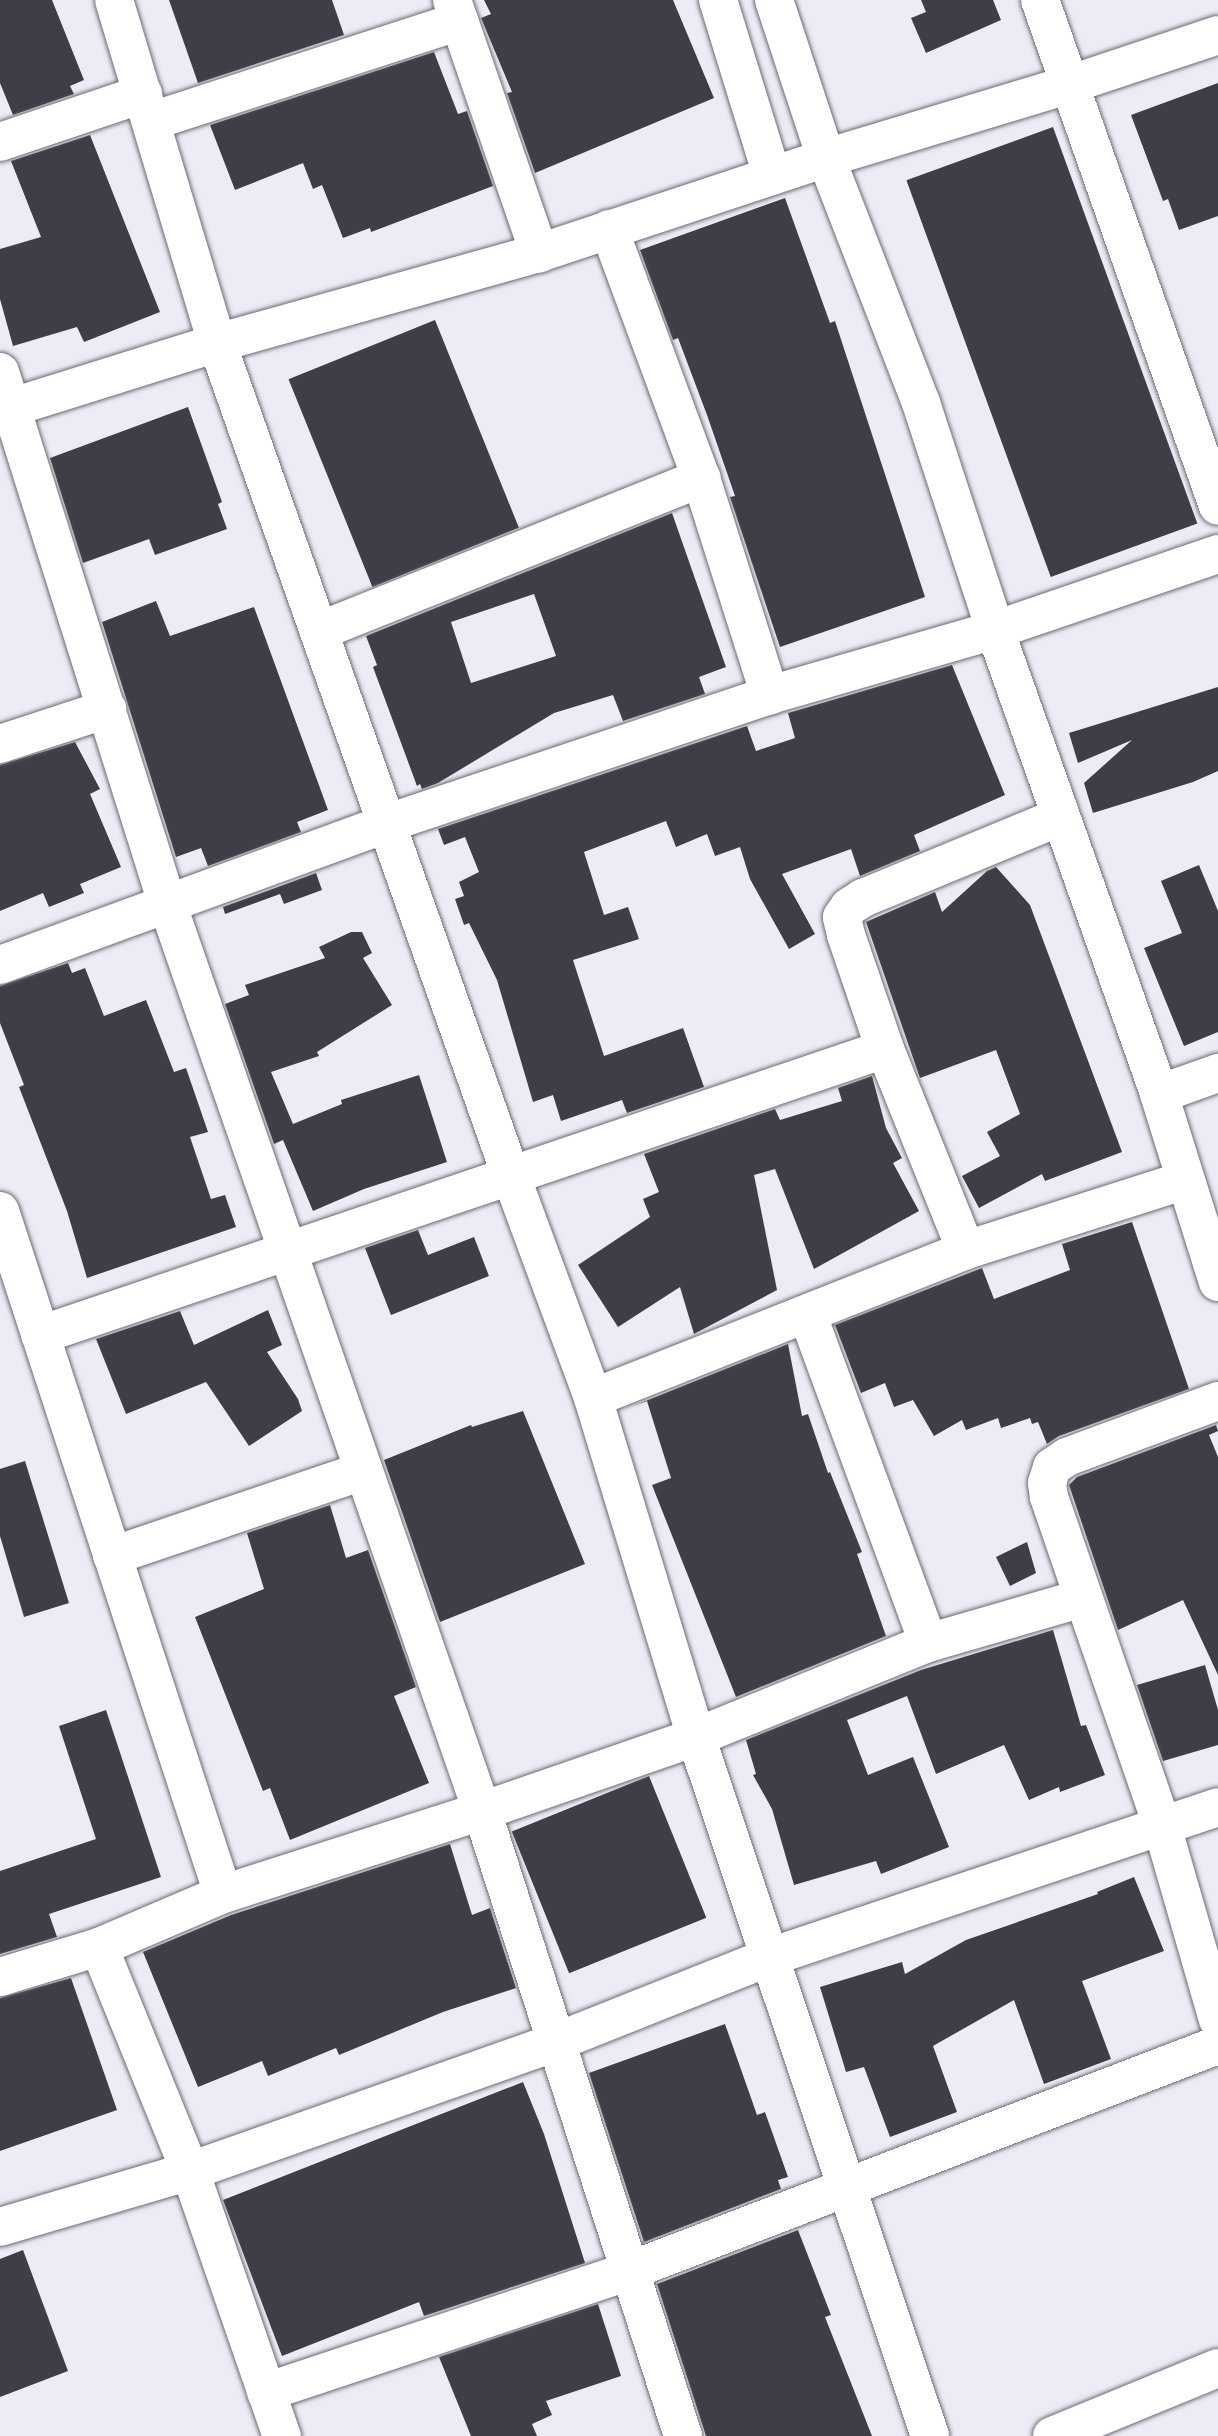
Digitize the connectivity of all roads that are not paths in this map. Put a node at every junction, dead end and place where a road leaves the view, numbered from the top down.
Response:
1 (114, 0) edge
2 (718, 0) edge
3 (774, 0) edge
4 (1041, 0) edge
5 (456, 11) edge
6 (1218, 35) edge
7 (1068, 85) junction
8 (148, 107) junction
9 (0, 142) edge
10 (826, 158) junction
11 (772, 175) junction
12 (609, 229) junction
13 (539, 253) junction
14 (217, 343) junction
15 (4, 397) edge
16 (701, 478) junction
17 (1218, 506) edge
18 (1218, 554) edge
19 (995, 630) junction
20 (319, 631) junction
21 (770, 695) junction
22 (107, 709) junction
23 (0, 744) edge
24 (1060, 817) junction
25 (388, 823) junction
26 (168, 905) junction
27 (0, 965) edge
28 (885, 1049) junction
29 (1218, 1073) edge
30 (1159, 1094) junction
31 (511, 1176) junction
32 (1185, 1181) junction
33 (0, 1211) edge
34 (966, 1250) junction
35 (287, 1253) junction
36 (1218, 1282) edge
37 (808, 1316) junction
38 (40, 1335) junction
39 (593, 1398) junction
40 (1218, 1401) edge
41 (363, 1471) junction
42 (112, 1556) junction
43 (1083, 1598) junction
44 (928, 1643) junction
45 (696, 1737) junction
46 (1218, 1807) edge
47 (482, 1811) junction
48 (1162, 1826) junction
49 (222, 1894) junction
50 (99, 1947) junction
51 (770, 1957) junction
52 (0, 1977) edge
53 (1218, 2020) edge
54 (556, 2042) junction
55 (1218, 2045) edge
56 (190, 2171) junction
57 (847, 2185) junction
58 (0, 2227) edge
59 (629, 2271) junction
60 (1218, 2368) edge
61 (266, 2392) junction
62 (282, 2436) edge
63 (683, 2436) edge
64 (930, 2436) edge
65 (1052, 2436) edge

1 - 8 street
2 - 11 street
3 - 10 street
4 - 7 street
5 - 8 street
5 - 13 street
6 - 7 street
7 - 10 street
7 - 17 street
8 - 9 street
8 - 14 street
10 - 11 street
10 - 19 street
11 - 12 street
12 - 13 street
12 - 16 street
13 - 14 street
14 - 15 street
14 - 20 street
15 - 22 street
16 - 20 street
16 - 21 street
18 - 19 street
19 - 21 street
19 - 24 street
20 - 25 street
21 - 25 street
22 - 23 street
22 - 26 street
24 - 28 street
24 - 30 street
25 - 26 street
25 - 31 street
26 - 27 street
26 - 35 street
28 - 31 street
28 - 34 street
29 - 30 street
30 - 32 street
31 - 35 street
31 - 39 street
32 - 34 street
32 - 36 street
33 - 38 street
34 - 37 street
35 - 38 street
35 - 41 street
37 - 39 street
37 - 44 street
38 - 42 street
39 - 45 street
40 - 43 street
41 - 42 street
41 - 47 street
42 - 49 street
43 - 44 street
43 - 48 street
44 - 45 street
45 - 47 street
45 - 51 street
46 - 48 street
47 - 49 street
47 - 54 street
48 - 51 street
48 - 53 street
49 - 50 street
50 - 52 street
50 - 56 street
51 - 54 street
51 - 57 street
54 - 56 street
54 - 59 street
55 - 57 street
56 - 58 street
56 - 61 street
57 - 59 street
57 - 64 street
59 - 61 street
59 - 63 street
60 - 65 street
61 - 62 street

